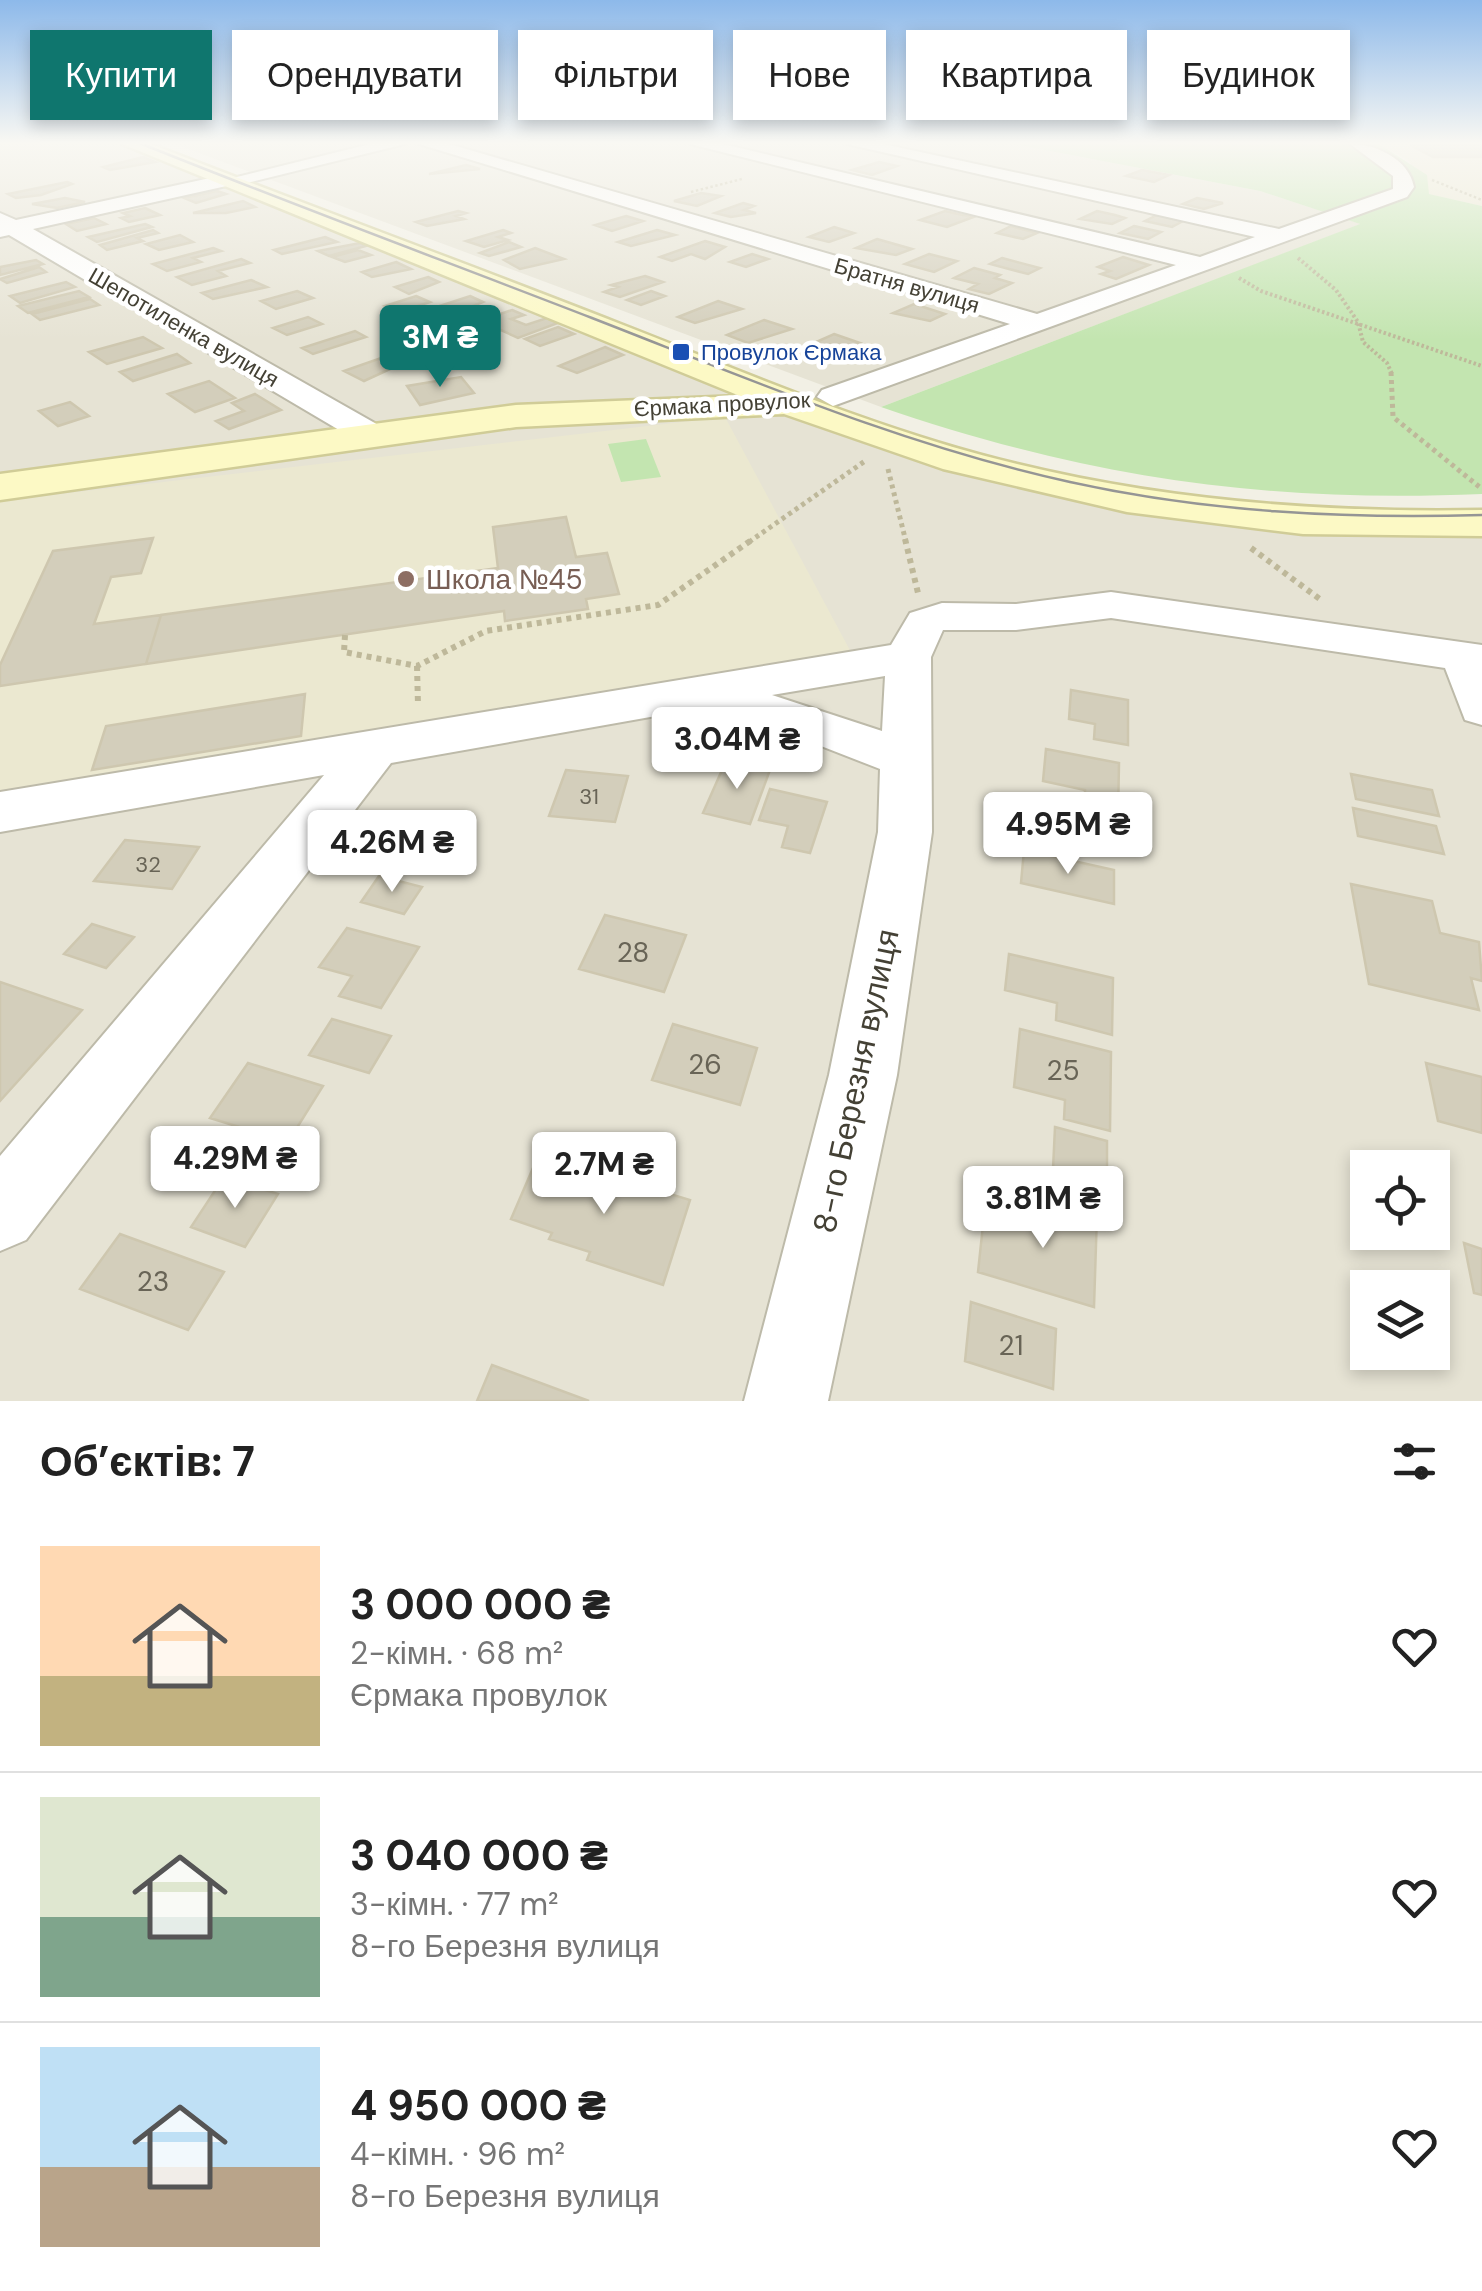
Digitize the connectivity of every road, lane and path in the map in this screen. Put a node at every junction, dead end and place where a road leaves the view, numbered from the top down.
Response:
1 (87, 209) edge
2 (311, 209) edge
3 (649, 209) edge
4 (973, 209) edge
5 (1146, 209) edge
6 (1357, 209) edge
7 (4, 226) edge
8 (1278, 239) junction
9 (1205, 265) junction
10 (1358, 322) junction
11 (1040, 324) junction
12 (1482, 366) edge
13 (816, 401) junction
14 (368, 433) junction
15 (867, 460) dead end
16 (888, 468) dead end
17 (0, 487) edge
18 (1482, 489) edge
19 (1482, 500) edge
20 (1482, 523) edge
21 (1242, 540) dead end
22 (1326, 603) dead end
23 (345, 635) dead end
24 (917, 639) junction
25 (1473, 658) edge
26 (707, 694) junction
27 (1482, 709) edge
28 (375, 748) junction
29 (906, 759) junction
30 (0, 812) edge
31 (0, 1214) edge
32 (786, 1401) edge

1 - 7 street
2 - 13 main road
3 - 11 street, Братня вулиця
4 - 9 street
5 - 8 street
6 - 8 street, Єрмака провулок
7 - 14 street, Шепотиленка вулиця
8 - 9 street, Єрмака провулок
8 - 10 path
9 - 10 path
9 - 11 street, Єрмака провулок
10 - 12 path
10 - 18 path
11 - 13 street, Єрмака провулок
13 - 14 main road, Єрмака провулок
13 - 19 main road
13 - 20 main road
14 - 17 main road, Єрмака провулок
15 - 23 path
16 - 24 path
21 - 22 path
24 - 25 street
24 - 26 street
24 - 29 street, 8-го Березня вулиця
25 - 27 street
26 - 28 street
26 - 29 street
28 - 30 street
28 - 31 street
29 - 32 street, 8-го Березня вулиця

